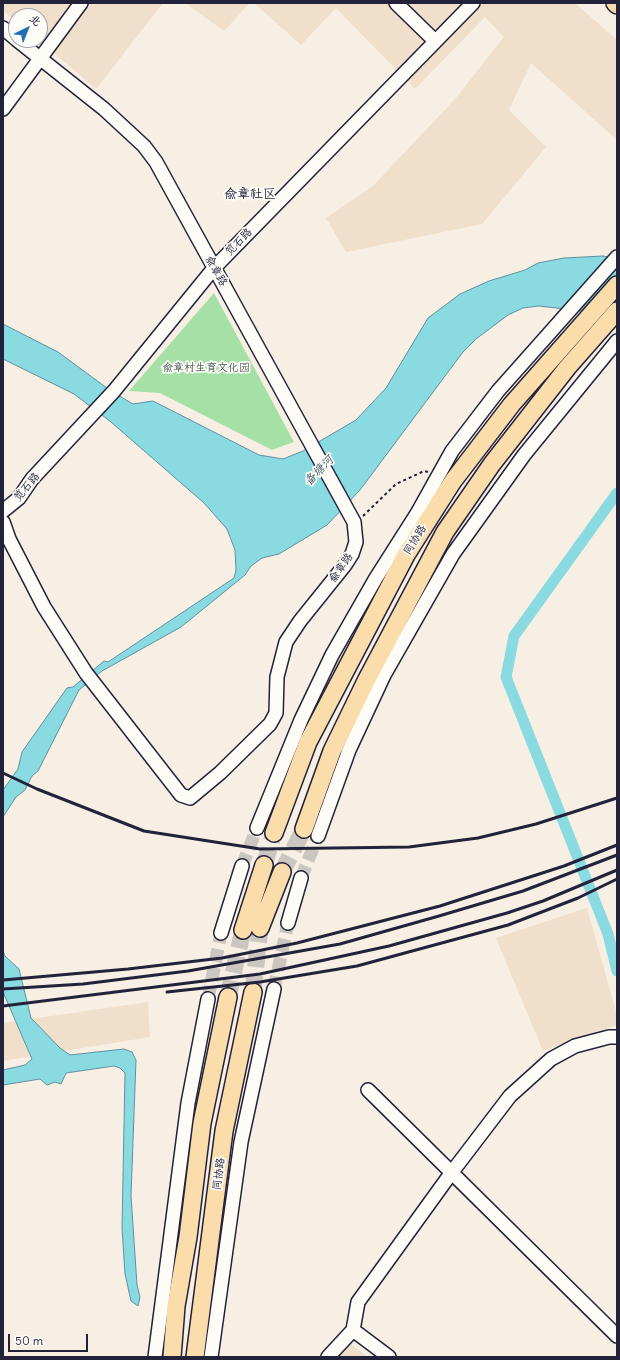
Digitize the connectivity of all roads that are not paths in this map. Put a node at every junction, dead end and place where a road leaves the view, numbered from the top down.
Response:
1 (81, 3) edge
2 (396, 3) edge
3 (473, 3) edge
4 (614, 3) edge
5 (617, 5) edge
6 (435, 42) junction
7 (27, 48) edge
8 (40, 59) junction
9 (3, 109) edge
10 (617, 257) edge
11 (214, 268) junction
12 (617, 285) edge
13 (617, 311) edge
14 (617, 341) edge
15 (524, 455) junction
16 (492, 464) junction
17 (3, 511) edge
18 (3, 522) edge
19 (257, 828) tunnel mouth
20 (311, 832) joint
21 (274, 833) tunnel mouth
22 (264, 865) tunnel mouth
23 (242, 866) tunnel mouth
24 (282, 872) tunnel mouth
25 (301, 878) tunnel mouth
26 (288, 924) tunnel mouth
27 (260, 928) tunnel mouth
28 (243, 930) tunnel mouth
29 (221, 933) tunnel mouth
30 (274, 989) tunnel mouth
31 (253, 992) tunnel mouth
32 (228, 997) tunnel mouth
33 (208, 999) tunnel mouth
34 (615, 1037) edge
35 (368, 1090) dead end
36 (452, 1172) junction
37 (176, 1306) junction
38 (352, 1330) junction
39 (617, 1336) edge
40 (155, 1354) edge
41 (172, 1357) edge
42 (194, 1357) edge
43 (211, 1357) edge
44 (328, 1357) edge
45 (389, 1357) edge

1 - 8 street
2 - 6 street
3 - 6 street, 笕石路
4 - 5 main road
6 - 11 street, 笕石路
7 - 8 street, 俞章路
8 - 9 street
8 - 11 street, 俞章路
10 - 19 street
11 - 17 street, 笕石路
11 - 18 street, 俞章路
12 - 21 main road, 同协路
13 - 16 main road, 同协路
14 - 15 street
15 - 16 street
15 - 20 street
16 - 20 main road, 同协路
22 - 28 main road
23 - 29 street
24 - 27 main road
25 - 26 street
30 - 43 street
31 - 42 main road, 同协路
32 - 37 main road, 同协路
33 - 40 street
34 - 36 street
35 - 36 street
36 - 38 street
36 - 39 street
37 - 40 street
37 - 41 main road, 同协路
38 - 44 street
38 - 45 street

